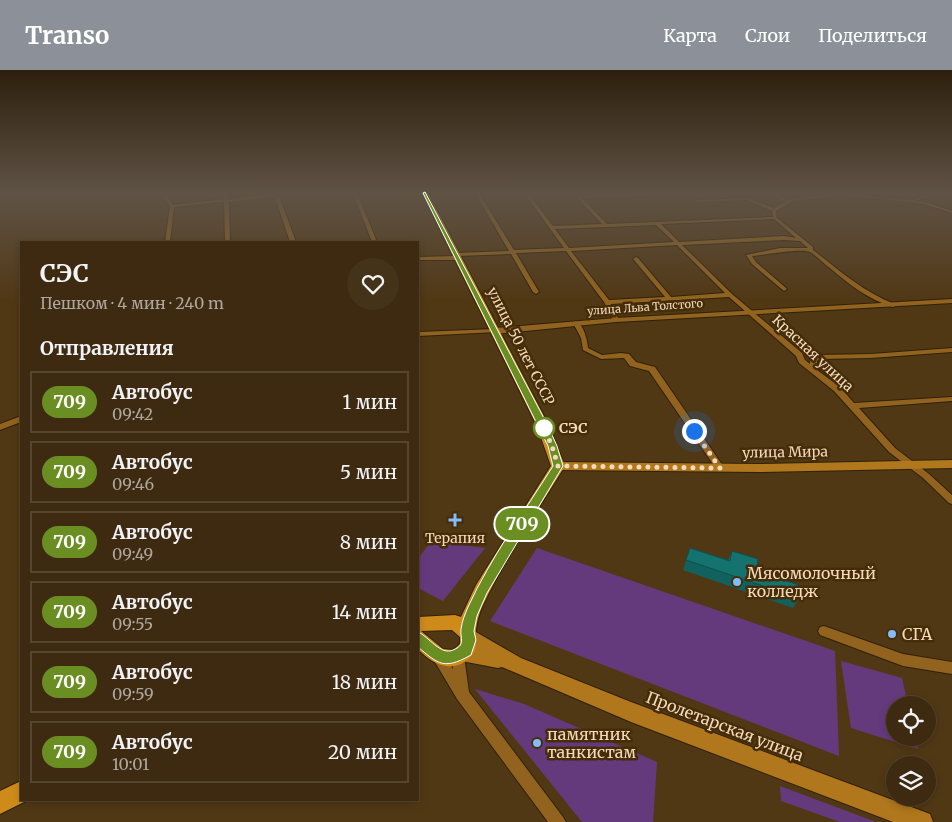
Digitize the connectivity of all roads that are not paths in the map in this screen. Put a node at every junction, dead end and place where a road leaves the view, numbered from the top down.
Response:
1 (169, 228) edge
2 (227, 228) edge
3 (288, 228) edge
4 (369, 228) edge
5 (443, 228) edge
6 (497, 228) edge
7 (551, 228) edge
8 (661, 228) edge
9 (787, 228) edge
10 (802, 240) junction
11 (167, 241) edge
12 (228, 241) edge
13 (293, 241) edge
14 (375, 241) edge
15 (676, 243) junction
16 (565, 248) junction
17 (810, 250) junction
18 (511, 252) junction
19 (457, 256) junction
20 (419, 259) edge
21 (636, 259) dead end
22 (784, 289) dead end
23 (536, 292) dead end
24 (730, 296) junction
25 (669, 298) junction
26 (952, 301) edge
27 (607, 302) junction
28 (876, 303) junction
29 (748, 312) junction
30 (616, 320) junction
31 (576, 324) junction
32 (495, 331) junction
33 (419, 332) edge
34 (952, 350) edge
35 (814, 369) junction
36 (952, 399) edge
37 (852, 406) junction
38 (20, 419) edge
39 (0, 427) edge
40 (910, 464) junction
41 (952, 464) edge
42 (558, 466) junction
43 (720, 468) junction
44 (952, 501) edge
45 (482, 590) junction
46 (447, 622) junction
47 (419, 624) edge
48 (824, 631) dead end
49 (468, 633) junction
50 (419, 639) edge
51 (434, 653) junction
52 (460, 655) junction
53 (515, 664) junction
54 (952, 668) edge
55 (462, 694) junction
56 (20, 793) edge
57 (0, 803) edge
58 (558, 822) edge
59 (922, 822) edge

1 - 11 street
2 - 12 street
3 - 13 street
4 - 14 street
5 - 19 main road, улица 50 лет СССР
6 - 18 street
7 - 16 street
8 - 15 street, Красная улица
9 - 10 street
10 - 15 street
10 - 17 street
15 - 16 street
15 - 24 street, Красная улица
16 - 18 street
16 - 27 street
17 - 22 street
17 - 28 street
18 - 19 street
18 - 23 street
19 - 20 street
19 - 32 main road, улица 50 лет СССР
21 - 25 street
24 - 25 street
24 - 29 street, Красная улица
25 - 27 street
26 - 28 street, улица Льва Толстого
27 - 30 street
28 - 29 street, улица Льва Толстого
29 - 30 street, улица Льва Толстого
29 - 35 street, Красная улица
30 - 31 street, улица Льва Толстого
31 - 32 street, улица Льва Толстого
31 - 43 street
32 - 33 street, улица Льва Толстого
32 - 42 main road, улица 50 лет СССР
34 - 35 street
35 - 37 street, Красная улица
36 - 37 street
37 - 40 street, Красная улица
38 - 39 street
40 - 41 main road, улица Мира
40 - 43 main road, улица Мира
40 - 44 street, Красная улица
42 - 43 main road, улица Мира
42 - 45 main road
45 - 46 main road
45 - 49 main road
46 - 47 main road
46 - 49 main road
46 - 51 main road
48 - 54 street
49 - 52 main road
49 - 53 main road
50 - 51 main road
51 - 52 main road
51 - 55 street
52 - 53 main road
52 - 55 street
53 - 59 main road, Пролетарская улица
55 - 58 street
56 - 57 main road

